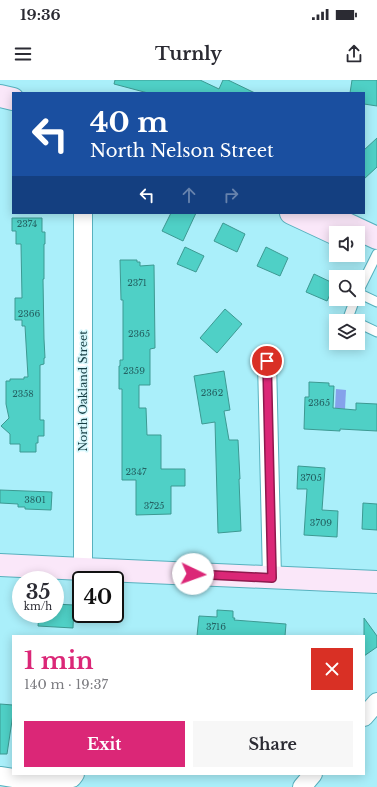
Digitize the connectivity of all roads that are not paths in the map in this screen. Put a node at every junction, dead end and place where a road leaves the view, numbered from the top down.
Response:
1 (0, 96) edge
2 (12, 99) edge
3 (0, 112) edge
4 (12, 114) edge
5 (83, 214) edge
6 (293, 214) edge
7 (325, 214) edge
8 (329, 231) edge
9 (377, 238) edge
10 (365, 248) edge
11 (377, 254) edge
12 (365, 279) edge
13 (365, 296) edge
14 (377, 302) edge
15 (365, 326) edge
16 (377, 332) edge
17 (267, 361) dead end
18 (0, 565) edge
19 (83, 569) junction
20 (272, 578) junction
21 (377, 582) edge
22 (377, 702) edge
23 (365, 716) edge
24 (74, 775) edge
25 (312, 775) edge
26 (0, 776) edge
27 (302, 787) edge

1 - 2 street
3 - 4 street
5 - 19 street, North Oakland Street
6 - 8 street
7 - 9 street
10 - 11 street
11 - 12 lane
13 - 14 lane
15 - 16 lane
17 - 20 street
18 - 19 street
19 - 20 street
20 - 21 street
22 - 23 street
24 - 26 street
25 - 27 street

